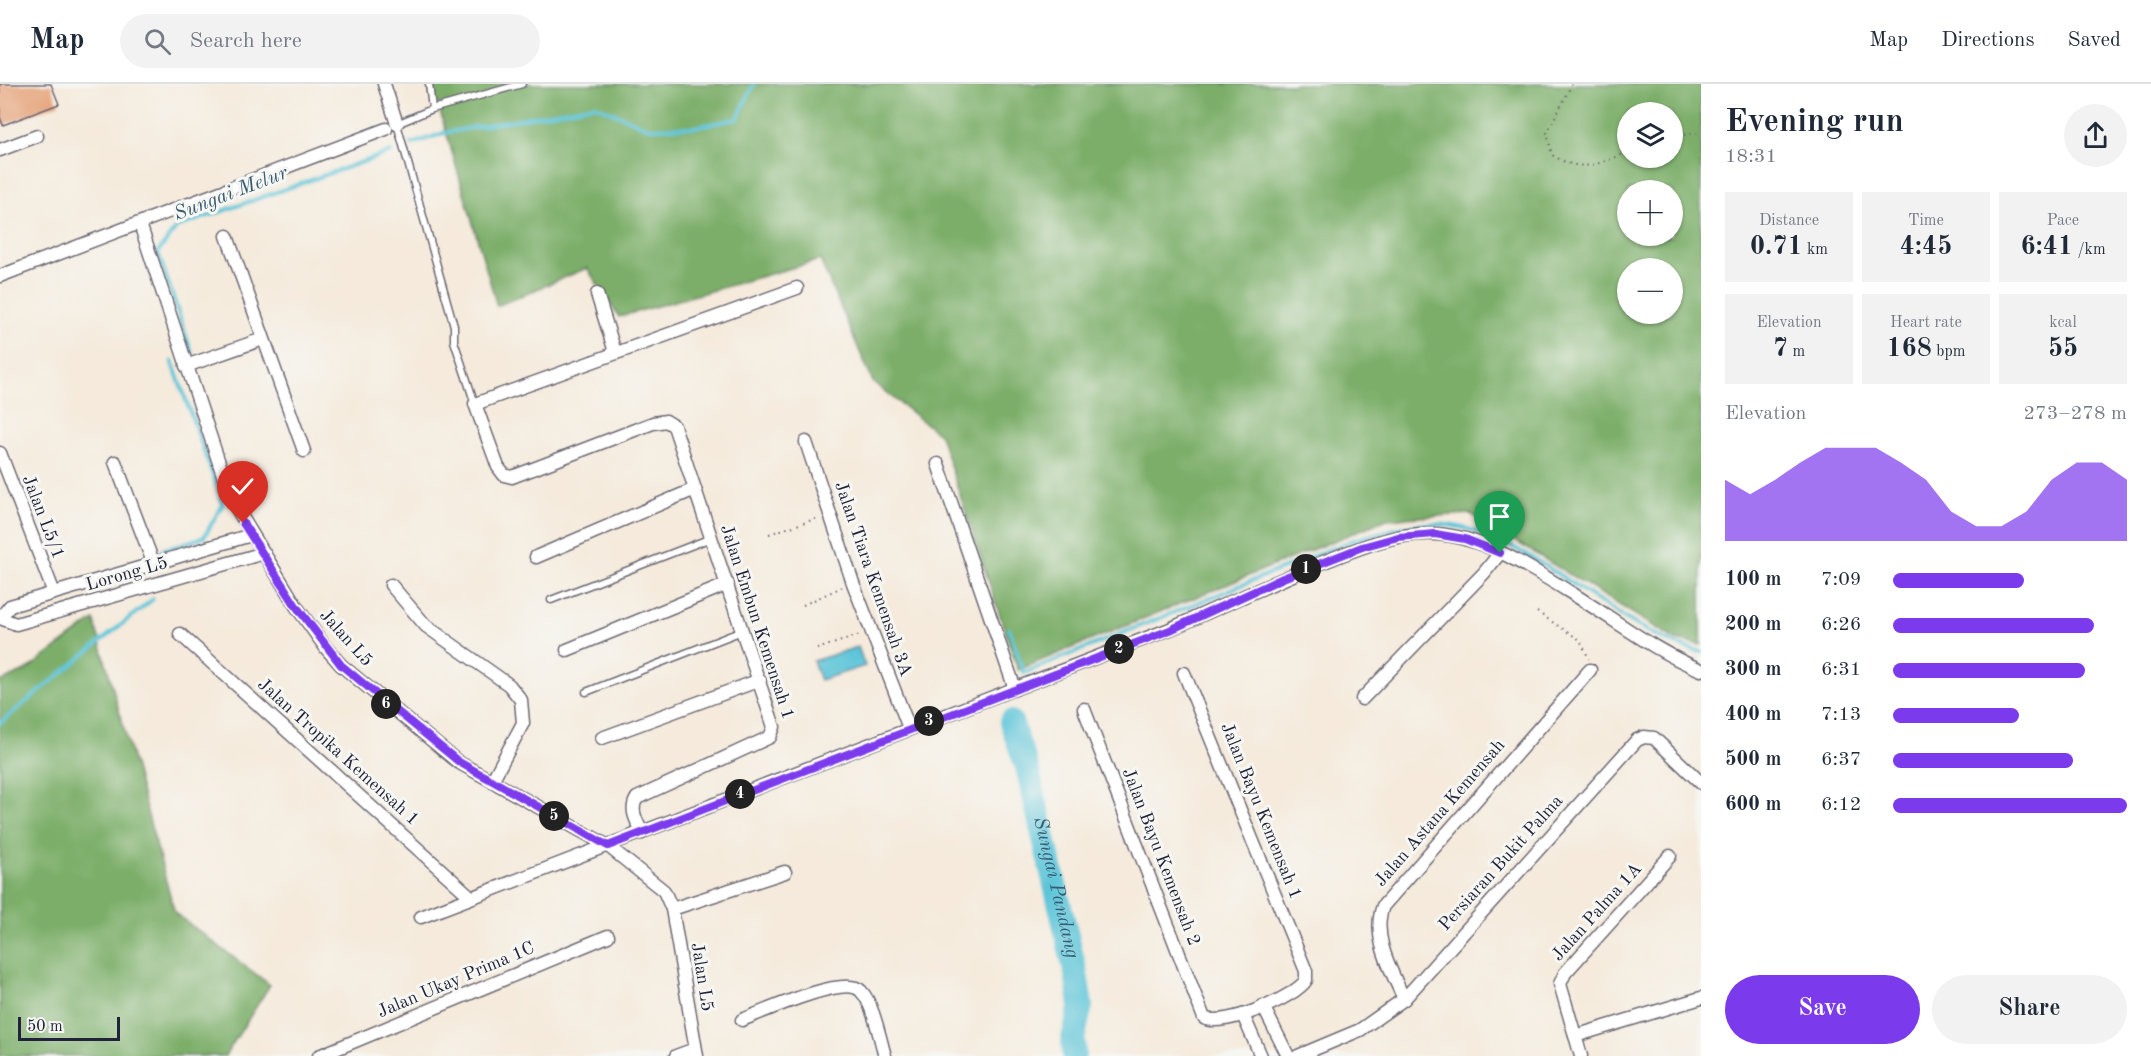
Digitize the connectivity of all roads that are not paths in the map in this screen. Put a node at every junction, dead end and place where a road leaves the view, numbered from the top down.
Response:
1 (384, 84) edge
2 (429, 84) edge
3 (522, 84) edge
4 (432, 109) junction
5 (391, 126) junction
6 (37, 136) dead end
7 (0, 150) edge
8 (140, 224) junction
9 (227, 236) dead end
10 (0, 276) edge
11 (797, 288) dead end
12 (597, 294) dead end
13 (263, 339) junction
14 (615, 352) junction
15 (186, 366) junction
16 (475, 404) junction
17 (806, 442) dead end
18 (304, 450) dead end
19 (0, 453) edge
20 (115, 462) dead end
21 (938, 464) dead end
22 (695, 489) junction
23 (251, 535) junction
24 (711, 538) junction
25 (264, 553) junction
26 (1500, 553) junction
27 (536, 557) dead end
28 (153, 562) junction
29 (728, 584) junction
30 (391, 585) dead end
31 (54, 593) junction
32 (551, 600) dead end
33 (742, 631) junction
34 (180, 633) dead end
35 (567, 650) dead end
36 (1590, 670) road end
37 (1701, 670) edge
38 (1184, 673) dead end
39 (760, 680) junction
40 (1015, 689) junction
41 (586, 692) dead end
42 (1362, 699) dead end
43 (1084, 709) dead end
44 (909, 728) junction
45 (602, 738) dead end
46 (492, 781) junction
47 (1701, 783) edge
48 (642, 833) junction
49 (608, 846) junction
50 (1670, 856) dead end
51 (785, 872) dead end
52 (471, 897) junction
53 (672, 909) junction
54 (421, 917) dead end
55 (608, 936) dead end
56 (1701, 998) edge
57 (1404, 999) junction
58 (1263, 1006) junction
59 (1243, 1015) junction
60 (742, 1020) dead end
61 (1575, 1036) junction
62 (696, 1052) edge
63 (319, 1056) edge
64 (676, 1056) edge
65 (885, 1056) edge
66 (1261, 1056) edge
67 (1288, 1056) edge
68 (1298, 1056) edge
69 (1581, 1056) edge

1 - 5 street
2 - 4 lane
3 - 4 lane
4 - 5 lane
5 - 8 street
5 - 16 lane
6 - 7 street
8 - 10 street
8 - 15 street, Jalan L5
9 - 13 street
11 - 14 street
12 - 14 street
13 - 15 street
13 - 18 street
14 - 16 street
15 - 23 street, Jalan L5
16 - 22 street, Jalan Embun Kemensah 1
17 - 44 street, Jalan Tiara Kemensah 3A
19 - 31 street, Jalan L5/1
20 - 28 street, Lorong L5
21 - 40 street
22 - 24 street, Jalan Embun Kemensah 1
22 - 27 street
23 - 25 street, Jalan L5
23 - 28 street, Lorong L5
24 - 29 street, Jalan Embun Kemensah 1
24 - 32 lane
25 - 31 street, Lorong L5
25 - 46 street, Jalan L5
26 - 37 street
26 - 40 street
26 - 42 street
28 - 31 street, Lorong L5
29 - 33 street, Jalan Embun Kemensah 1
29 - 35 street
30 - 46 street
33 - 39 street, Jalan Embun Kemensah 1
33 - 41 lane
34 - 52 street, Jalan Tropika Kemensah 1
36 - 57 street, Jalan Astana Kemensah
38 - 58 street, Jalan Bayu Kemensah 1
39 - 45 street
39 - 48 street, Jalan Embun Kemensah 1
40 - 44 street
43 - 59 street, Jalan Bayu Kemensah 2
44 - 48 street
46 - 49 street, Jalan L5
47 - 57 street, Persiaran Bukit Palma
48 - 49 street
49 - 52 street
49 - 53 street, Jalan L5
50 - 61 street, Jalan Palma 1A
51 - 53 street
52 - 54 street
53 - 62 street, Jalan L5
55 - 63 street, Jalan Ukay Prima 1C
56 - 61 street
57 - 68 street, Persiaran Bukit Palma
58 - 59 street
58 - 67 street
59 - 66 street
60 - 65 street
61 - 69 street
62 - 64 street

